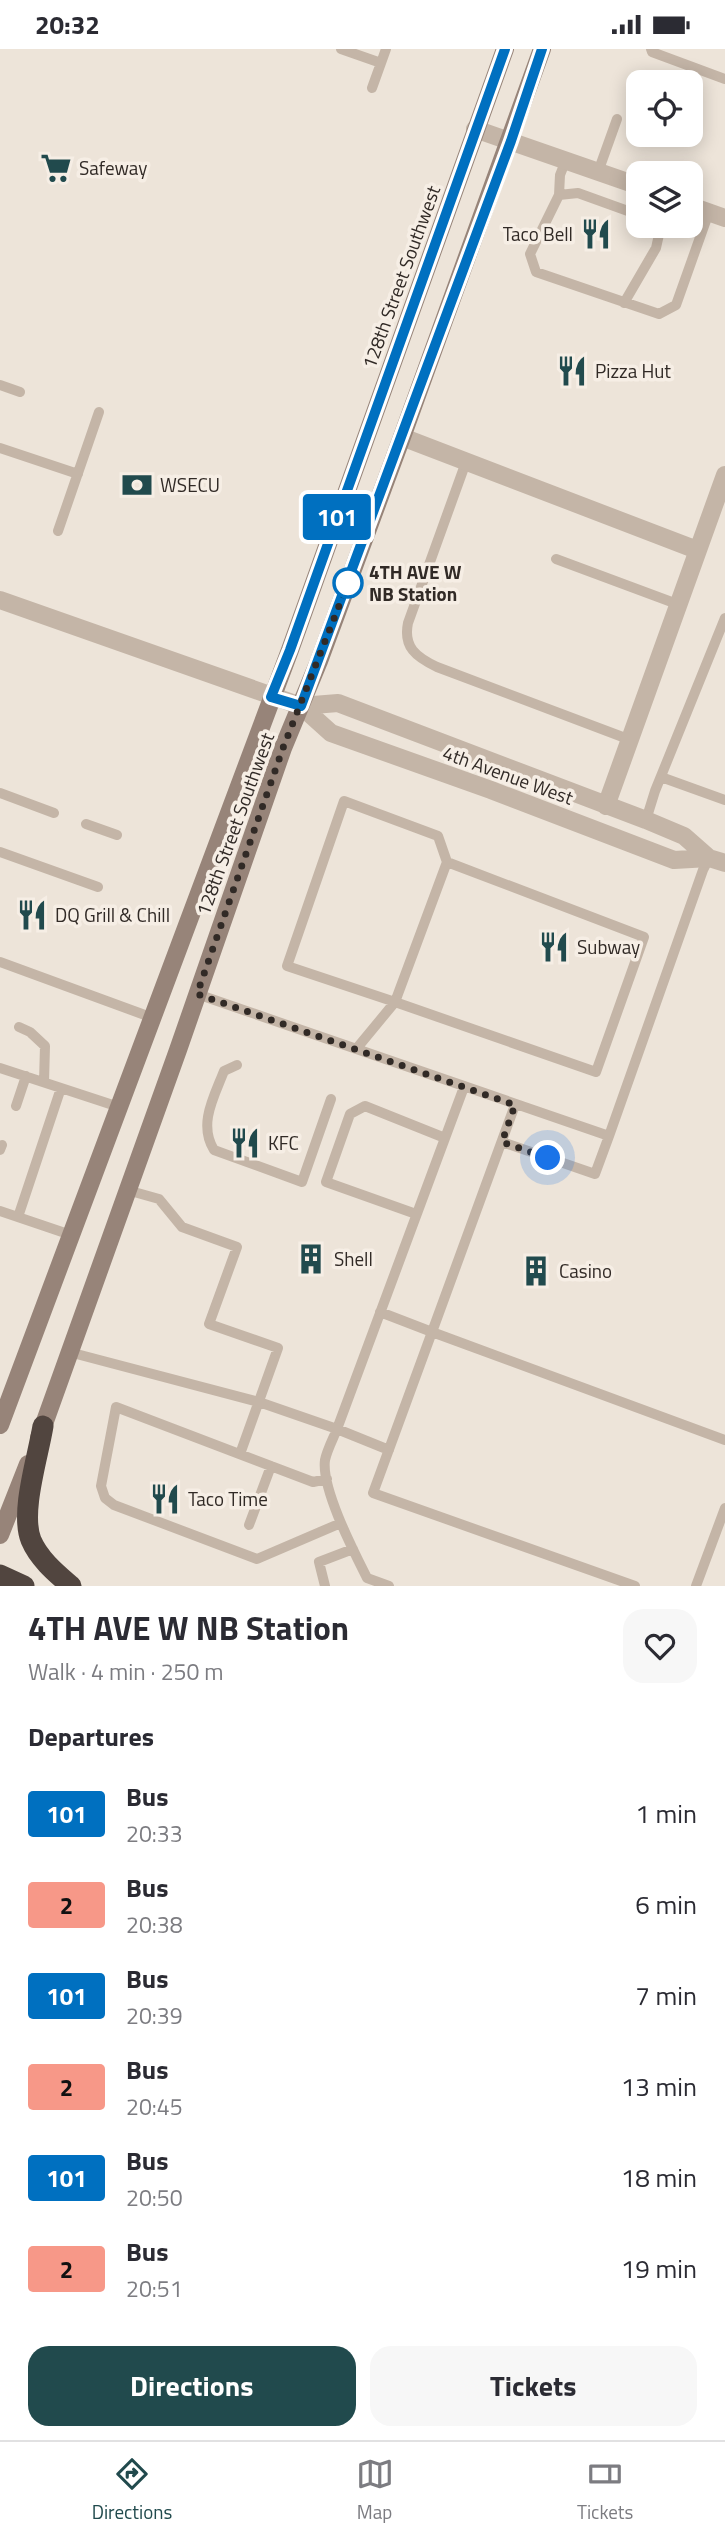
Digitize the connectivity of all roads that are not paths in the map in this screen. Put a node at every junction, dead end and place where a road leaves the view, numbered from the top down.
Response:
1 (341, 49) edge
2 (386, 49) edge
3 (505, 49) edge
4 (542, 49) edge
5 (651, 49) edge
6 (381, 63) junction
7 (725, 79) edge
8 (372, 88) dead end
9 (617, 119) dead end
10 (475, 129) junction
11 (511, 141) junction
12 (566, 160) junction
13 (598, 171) junction
14 (626, 181) edge
15 (559, 195) junction
16 (626, 210) edge
17 (720, 212) edge
18 (658, 238) edge
19 (624, 303) junction
20 (0, 385) edge
21 (20, 392) dead end
22 (99, 412) dead end
23 (402, 437) junction
24 (0, 449) edge
25 (466, 462) junction
26 (78, 474) junction
27 (725, 475) edge
28 (58, 531) dead end
29 (697, 550) junction
30 (556, 559) dead end
31 (0, 600) edge
32 (677, 604) junction
33 (725, 618) edge
34 (271, 697) junction
35 (301, 706) junction
36 (628, 739) junction
37 (660, 777) junction
38 (0, 793) edge
39 (725, 800) edge
40 (606, 806) junction
41 (54, 813) dead end
42 (646, 820) junction
43 (86, 824) dead end
44 (117, 835) dead end
45 (0, 852) edge
46 (717, 860) edge
47 (447, 862) junction
48 (98, 887) dead end
49 (0, 962) edge
50 (197, 994) junction
51 (395, 1002) junction
52 (153, 1018) junction
53 (19, 1027) dead end
54 (357, 1048) junction
55 (237, 1065) dead end
56 (0, 1067) edge
57 (26, 1076) junction
58 (44, 1082) junction
59 (464, 1087) junction
60 (61, 1088) junction
61 (331, 1099) dead end
62 (515, 1105) junction
63 (16, 1106) dead end
64 (119, 1107) junction
65 (609, 1136) junction
66 (445, 1137) junction
67 (502, 1142) junction
68 (127, 1190) junction
69 (0, 1211) edge
70 (416, 1214) junction
71 (18, 1217) junction
72 (71, 1235) junction
73 (380, 1312) junction
74 (432, 1332) junction
75 (69, 1352) junction
76 (259, 1402) junction
77 (0, 1425) edge
78 (43, 1426) junction
79 (337, 1429) junction
80 (725, 1440) edge
81 (389, 1450) junction
82 (240, 1454) junction
83 (271, 1466) junction
84 (327, 1479) junction
85 (725, 1508) edge
86 (341, 1523) junction
87 (249, 1525) dead end
88 (0, 1535) edge
89 (353, 1549) junction
90 (0, 1575) edge
91 (24, 1586) edge
92 (71, 1586) edge
93 (325, 1586) edge
94 (386, 1586) edge
95 (635, 1586) edge
96 (696, 1586) edge

1 - 6 lane
2 - 6 lane
3 - 10 main road, 128th Street Southwest
4 - 11 main road, 128th Street Southwest
5 - 7 lane
6 - 8 lane
9 - 13 lane
10 - 11 street
10 - 34 main road, 128th Street Southwest
11 - 12 street
11 - 23 main road, 128th Street Southwest
12 - 13 street
12 - 15 lane
13 - 14 street
15 - 16 lane
15 - 19 lane
17 - 19 lane
18 - 19 lane
20 - 21 lane
22 - 26 lane
23 - 25 street
23 - 35 main road, 128th Street Southwest
24 - 26 lane
25 - 29 street
25 - 36 lane
26 - 28 lane
27 - 29 street
29 - 32 street
30 - 32 lane
31 - 34 street, 4th Avenue West
32 - 36 street
33 - 37 lane
34 - 35 street, 4th Avenue West
34 - 52 main road, 128th Street Southwest
35 - 40 street, 4th Avenue West
35 - 46 street, 4th Avenue West
35 - 50 main road, 128th Street Southwest
36 - 40 street
37 - 39 lane
37 - 42 lane
38 - 41 lane
40 - 42 street, 4th Avenue West
42 - 46 street, 4th Avenue West
43 - 44 lane
45 - 48 lane
46 - 65 lane
47 - 51 lane
47 - 51 lane
47 - 51 lane
49 - 52 lane
50 - 54 lane
50 - 68 main road, 128th Street Southwest
51 - 54 lane
52 - 64 main road, 128th Street Southwest
53 - 58 lane
54 - 59 lane
55 - 61 lane
56 - 57 lane
57 - 58 lane
57 - 63 lane
58 - 60 lane
59 - 62 lane
59 - 66 lane
60 - 64 lane
60 - 71 lane
62 - 65 lane
62 - 67 lane
64 - 72 main road, 128th Street Southwest
65 - 67 lane
66 - 70 lane
66 - 70 lane
67 - 74 lane
68 - 75 main road, 128th Street Southwest
68 - 76 lane
69 - 71 lane
70 - 73 lane
71 - 72 lane
72 - 77 main road, 128th Street Southwest
73 - 74 lane
73 - 79 lane
74 - 80 lane
74 - 81 lane
75 - 76 lane
75 - 78 main road, 128th Street Southwest
76 - 79 lane
76 - 82 lane
78 - 88 main road, 128th Street Southwest
78 - 92 highway
79 - 81 lane
79 - 84 lane
81 - 95 lane
82 - 83 lane
82 - 86 lane
83 - 84 lane
83 - 87 lane
84 - 86 lane
85 - 96 lane
86 - 89 lane
89 - 93 lane
89 - 94 lane
90 - 91 highway

